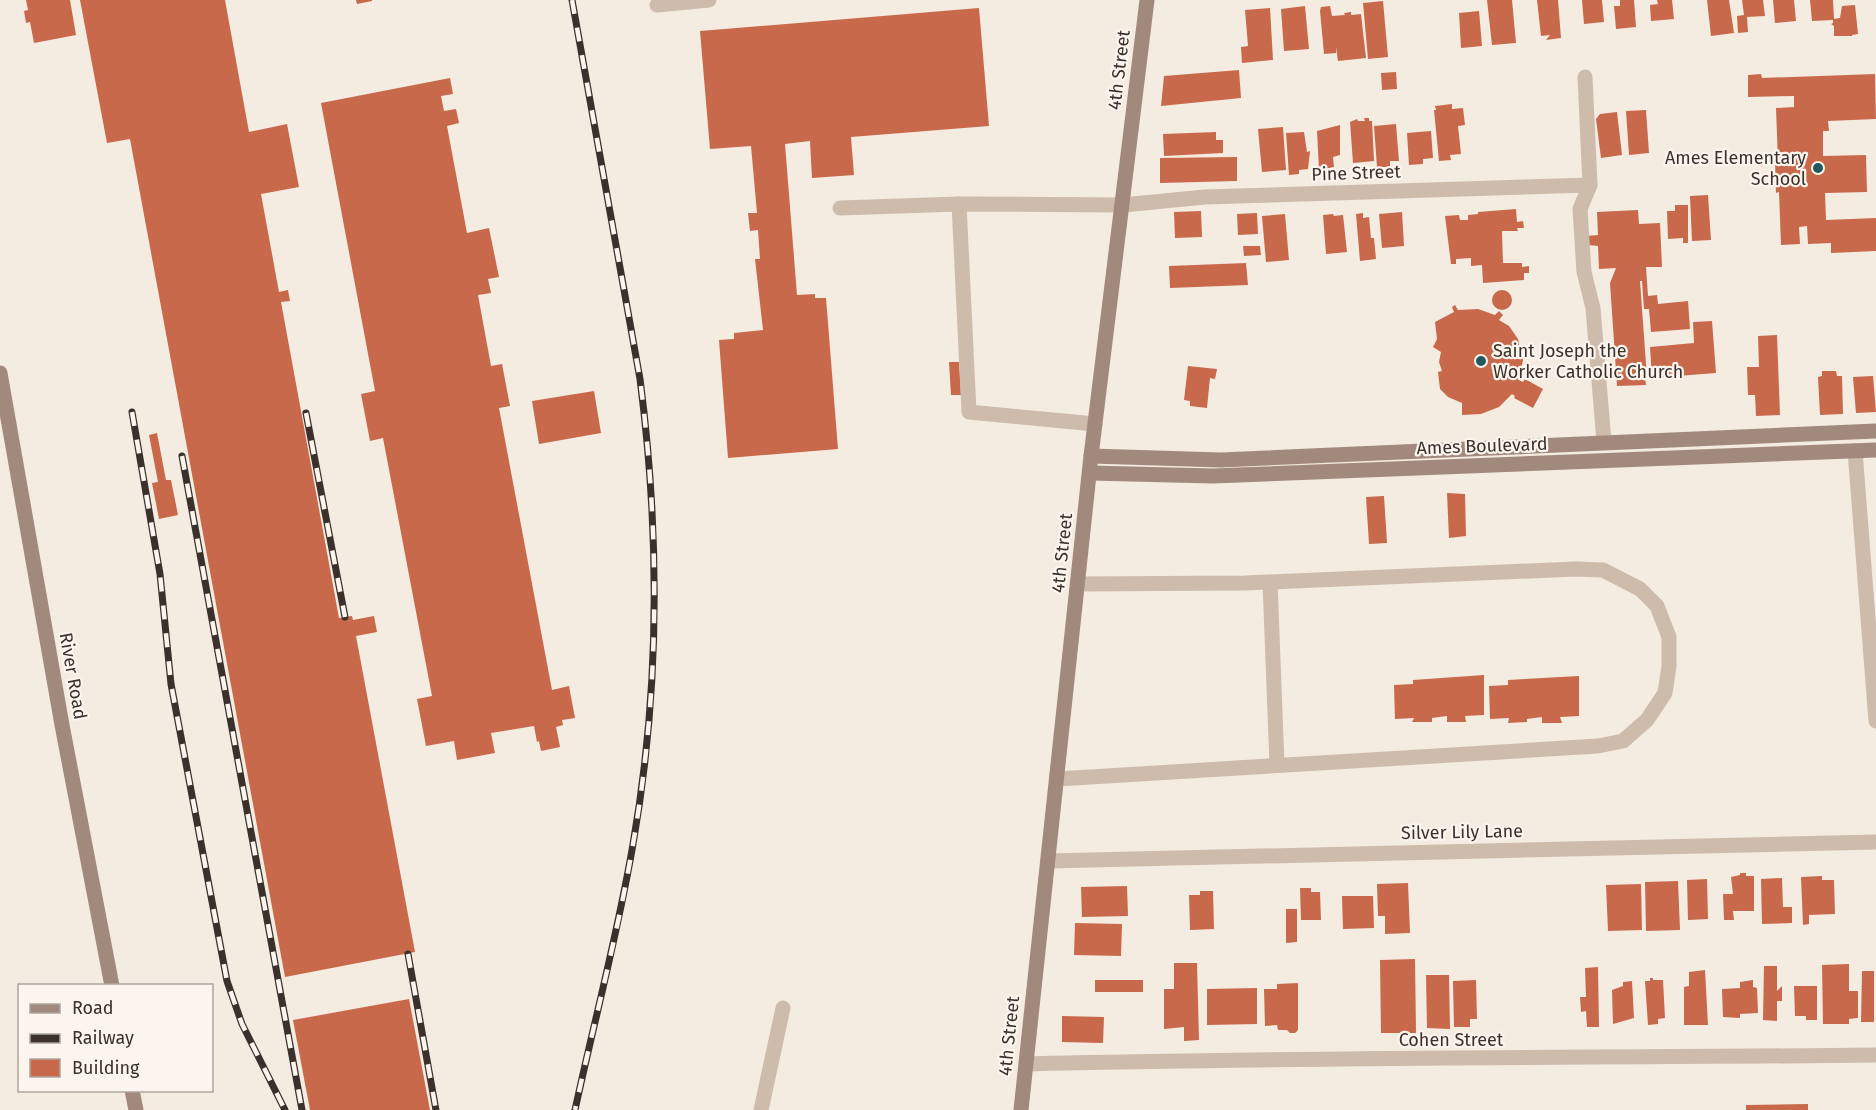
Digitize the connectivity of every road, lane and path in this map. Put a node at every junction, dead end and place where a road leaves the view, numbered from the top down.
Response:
1 (710, 0) edge
2 (1147, 0) edge
3 (657, 5) dead end
4 (1585, 78) dead end
5 (1590, 185) junction
6 (959, 204) junction
7 (1123, 205) junction
8 (840, 208) dead end
9 (0, 373) edge
10 (1095, 424) junction
11 (1876, 431) edge
12 (1604, 442) junction
13 (1876, 450) edge
14 (1855, 451) junction
15 (1092, 456) junction
16 (1090, 473) junction
17 (1270, 582) junction
18 (1078, 584) junction
19 (1876, 721) edge
20 (1277, 765) junction
21 (1057, 779) junction
22 (1876, 842) edge
23 (1048, 861) junction
24 (112, 984) edge
25 (783, 1008) dead end
26 (1876, 1055) edge
27 (1026, 1064) junction
28 (132, 1092) edge
29 (136, 1110) edge
30 (761, 1110) edge
31 (1021, 1110) edge

1 - 3 street
2 - 7 main road, 4th Street
4 - 5 street
5 - 7 street, Pine Street
5 - 12 street
6 - 7 street, Pine Street
6 - 8 street, Pine Street
6 - 10 street
7 - 10 main road, 4th Street
9 - 24 main road, River Road
10 - 15 main road, 4th Street
11 - 12 main road, Ames Boulevard
12 - 15 main road, Ames Boulevard
13 - 14 main road, Ames Boulevard
14 - 16 main road, Ames Boulevard
14 - 19 street
15 - 16 main road, 4th Street
16 - 18 main road, 4th Street
17 - 18 street
17 - 20 street
17 - 20 street
18 - 21 main road, 4th Street
20 - 21 street
21 - 23 main road, 4th Street
22 - 23 street, Silver Lily Lane
23 - 27 main road, 4th Street
25 - 30 street
26 - 27 street, Cohen Street
27 - 31 main road, 4th Street
28 - 29 main road

